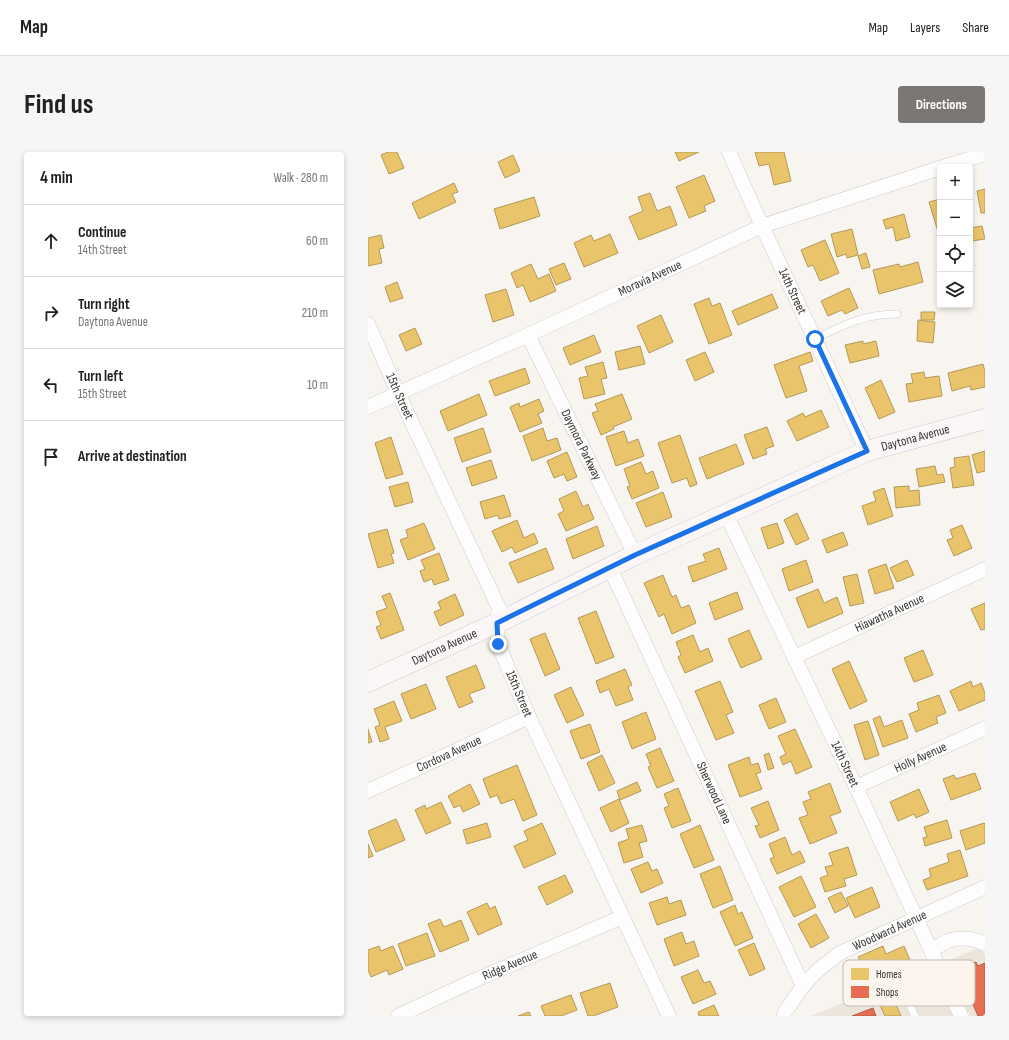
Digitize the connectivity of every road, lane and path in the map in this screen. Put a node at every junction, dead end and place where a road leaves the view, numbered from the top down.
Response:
1 (729, 152) edge
2 (985, 154) edge
3 (953, 164) edge
4 (937, 169) edge
5 (762, 226) junction
6 (897, 314) dead end
7 (368, 324) edge
8 (528, 335) junction
9 (815, 339) junction
10 (398, 393) junction
11 (368, 407) edge
12 (985, 419) edge
13 (867, 451) junction
14 (726, 514) junction
15 (635, 555) junction
16 (610, 568) junction
17 (985, 569) edge
18 (497, 623) junction
19 (794, 657) junction
20 (368, 682) edge
21 (530, 717) junction
22 (985, 728) edge
23 (856, 787) junction
24 (368, 791) edge
25 (985, 887) edge
26 (622, 916) junction
27 (916, 918) junction
28 (985, 944) edge
29 (932, 951) junction
30 (936, 960) edge
31 (804, 986) junction
32 (910, 1006) edge
33 (957, 1006) edge
34 (398, 1016) edge
35 (668, 1016) edge
36 (784, 1016) edge
37 (915, 1016) edge
38 (962, 1016) edge

1 - 5 street, 14th Street
2 - 3 street
4 - 5 street, Moravia Avenue
5 - 8 street, Moravia Avenue
5 - 9 street, 14th Street
6 - 9 lane
7 - 10 street, 15th Street
8 - 10 street, Moravia Avenue
8 - 15 street, Daymora Parkway
9 - 13 street, 14th Street
10 - 11 street, Moravia Avenue
10 - 18 street, 15th Street
12 - 13 street, Daytona Avenue
13 - 14 street, Daytona Avenue
14 - 15 street, Daytona Avenue
14 - 19 street, 14th Street
15 - 16 street, Daytona Avenue
16 - 18 street, Daytona Avenue
16 - 31 street, Sherwood Lane
17 - 19 street, Hiawatha Avenue
18 - 20 street, Daytona Avenue
18 - 21 street, 15th Street
19 - 23 street, 14th Street
21 - 24 street, Cordova Avenue
21 - 26 street, 15th Street
22 - 23 street, Holly Avenue
23 - 27 street, 14th Street
25 - 27 street, Woodward Avenue
26 - 34 street, Ridge Avenue
26 - 35 street, 15th Street
27 - 29 street, 14th Street
27 - 31 street, Woodward Avenue
28 - 29 street
29 - 30 street, 14th Street
31 - 36 street
32 - 37 lane
33 - 38 street, 14th Street

